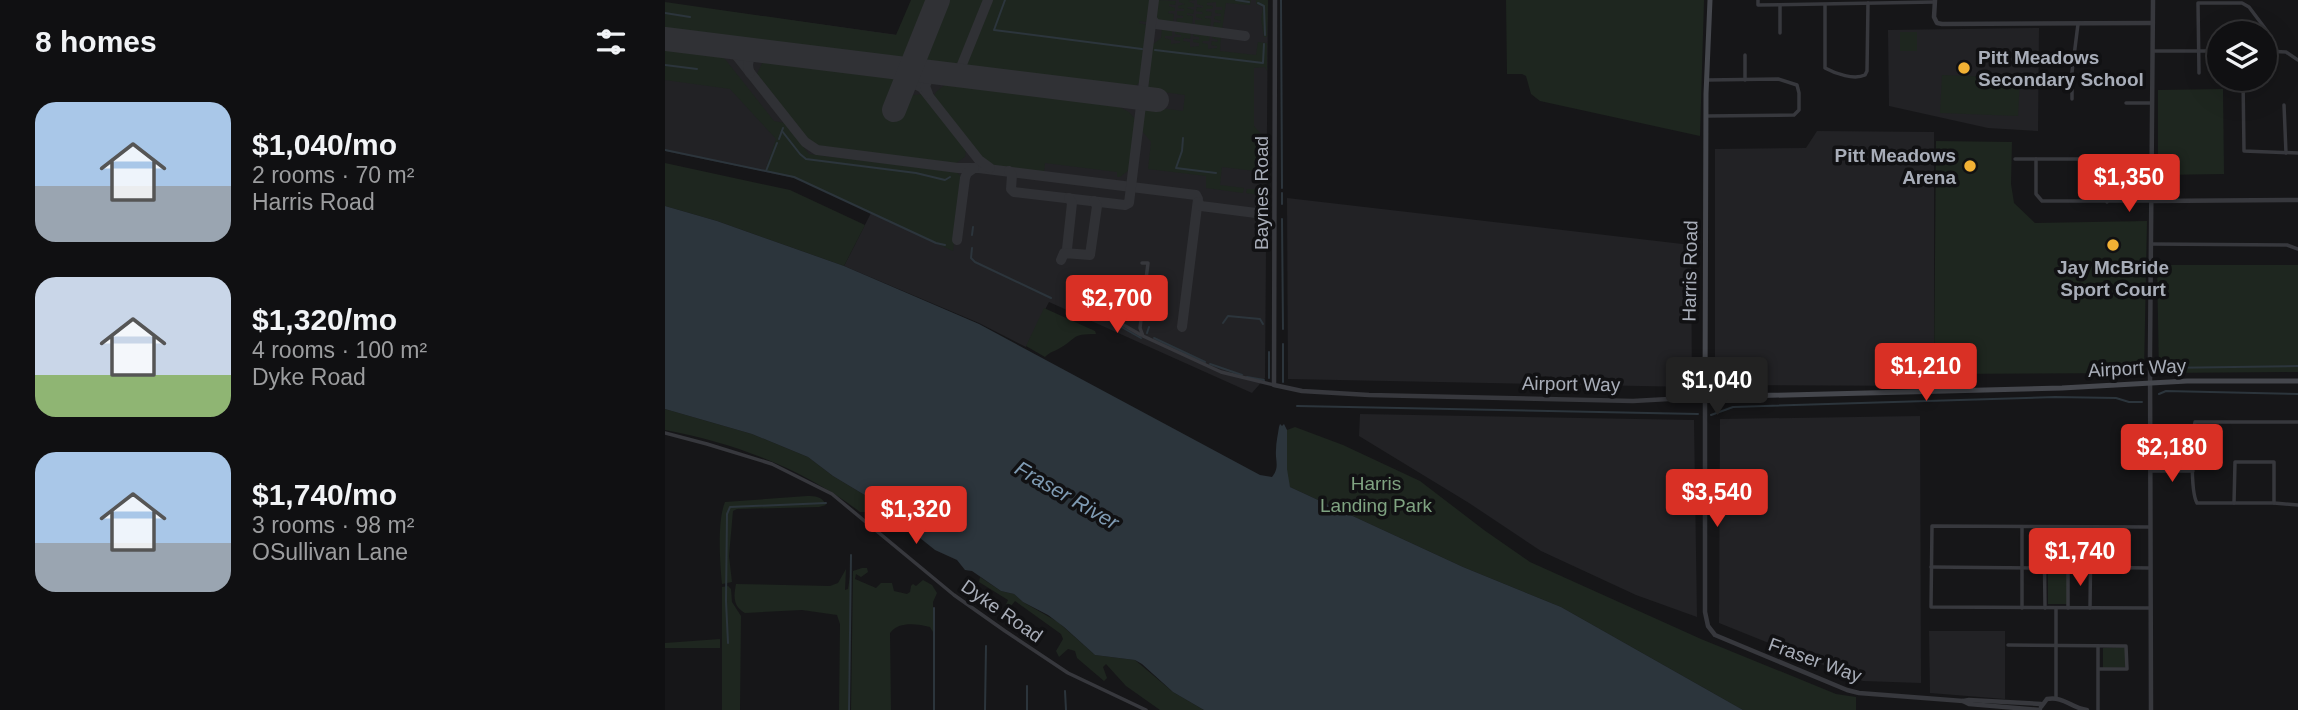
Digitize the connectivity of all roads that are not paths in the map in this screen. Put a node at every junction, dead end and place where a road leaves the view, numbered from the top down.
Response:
1 (1275, 0) edge
2 (1710, 0) edge
3 (2153, 0) edge
4 (1889, 1) edge
5 (1935, 1) edge
6 (1758, 3) edge
7 (1804, 3) edge
8 (1868, 3) junction
9 (1780, 5) junction
10 (1825, 5) junction
11 (2259, 21) edge
12 (2153, 23) junction
13 (2078, 24) junction
14 (1780, 33) dead end
15 (2153, 51) junction
16 (2199, 51) junction
17 (2207, 51) edge
18 (2277, 52) edge
19 (1745, 55) dead end
20 (2298, 60) edge
21 (2199, 73) dead end
22 (1707, 80) junction
23 (1745, 80) junction
24 (2243, 91) edge
25 (2072, 99) dead end
26 (2126, 103) dead end
27 (2153, 103) junction
28 (2284, 105) dead end
29 (1707, 116) junction
30 (2286, 153) junction
31 (2298, 153) edge
32 (2015, 159) dead end
33 (2036, 159) junction
34 (2298, 200) edge
35 (2151, 201) junction
36 (2107, 202) junction
37 (2151, 244) junction
38 (2298, 249) edge
39 (1142, 263) dead end
40 (1101, 312) dead end
41 (1145, 337) junction
42 (2298, 381) edge
43 (2150, 383) junction
44 (1274, 385) junction
45 (1705, 397) junction
46 (2298, 422) edge
47 (665, 433) edge
48 (2150, 471) junction
49 (2193, 471) junction
50 (2234, 503) junction
51 (2274, 503) junction
52 (2298, 505) edge
53 (2022, 527) junction
54 (2044, 527) junction
55 (2068, 527) junction
56 (2091, 527) junction
57 (2150, 527) junction
58 (1931, 567) junction
59 (2068, 567) junction
60 (2022, 568) junction
61 (2044, 568) junction
62 (2091, 568) junction
63 (2150, 568) junction
64 (2022, 608) junction
65 (2045, 608) junction
66 (2056, 608) junction
67 (2068, 608) junction
68 (2090, 608) junction
69 (2151, 608) junction
70 (1708, 626) joint
71 (2008, 646) dead end
72 (2057, 646) junction
73 (2098, 646) junction
74 (2099, 669) junction
75 (2056, 698) junction
76 (2041, 708) edge
77 (2072, 708) edge
78 (1146, 710) edge
79 (2087, 710) edge
80 (2098, 710) edge
81 (2151, 710) edge

1 - 44 street, Baynes Road
2 - 22 main road, Harris Road
3 - 12 street
4 - 5 street
4 - 8 street
5 - 13 street
6 - 9 street
7 - 9 street
7 - 10 street
8 - 10 street
8 - 10 street
9 - 14 street
11 - 16 street
12 - 13 street
12 - 15 street
13 - 25 street
15 - 16 street
15 - 27 street
16 - 17 street
16 - 21 street
18 - 20 street
19 - 23 street
22 - 23 street
22 - 29 main road, Harris Road
23 - 29 street
24 - 30 street
26 - 27 street
27 - 35 street
28 - 30 street
29 - 45 main road, Harris Road
30 - 31 street
32 - 33 street
33 - 36 street
33 - 36 street
34 - 35 street
35 - 36 street
35 - 37 street
37 - 38 street
37 - 43 street
39 - 41 street
40 - 41 street, Airport Way
41 - 44 street, Airport Way
42 - 43 main road, Airport Way
43 - 45 main road, Airport Way
43 - 48 street
44 - 45 street, Airport Way
45 - 70 street, Harris Road
46 - 49 street
47 - 78 street, Dyke Road
48 - 49 street
48 - 57 street
49 - 50 street
50 - 51 street
50 - 51 street
51 - 52 street
53 - 54 street
53 - 58 street
53 - 60 street
54 - 55 street
54 - 61 street
55 - 56 street
55 - 59 street
56 - 57 street
56 - 62 street
57 - 63 street
58 - 60 street
58 - 64 street
59 - 62 street
59 - 67 street
60 - 61 street
60 - 64 street
61 - 65 street
62 - 63 street
62 - 68 street
63 - 69 street
64 - 65 street
65 - 66 street
66 - 67 street
66 - 72 street
67 - 68 street
68 - 69 street
69 - 81 street
70 - 76 street, Fraser Way
71 - 72 street
72 - 73 street
72 - 75 street
73 - 74 street
73 - 74 street
74 - 80 street
75 - 76 street
75 - 77 street
77 - 79 street

